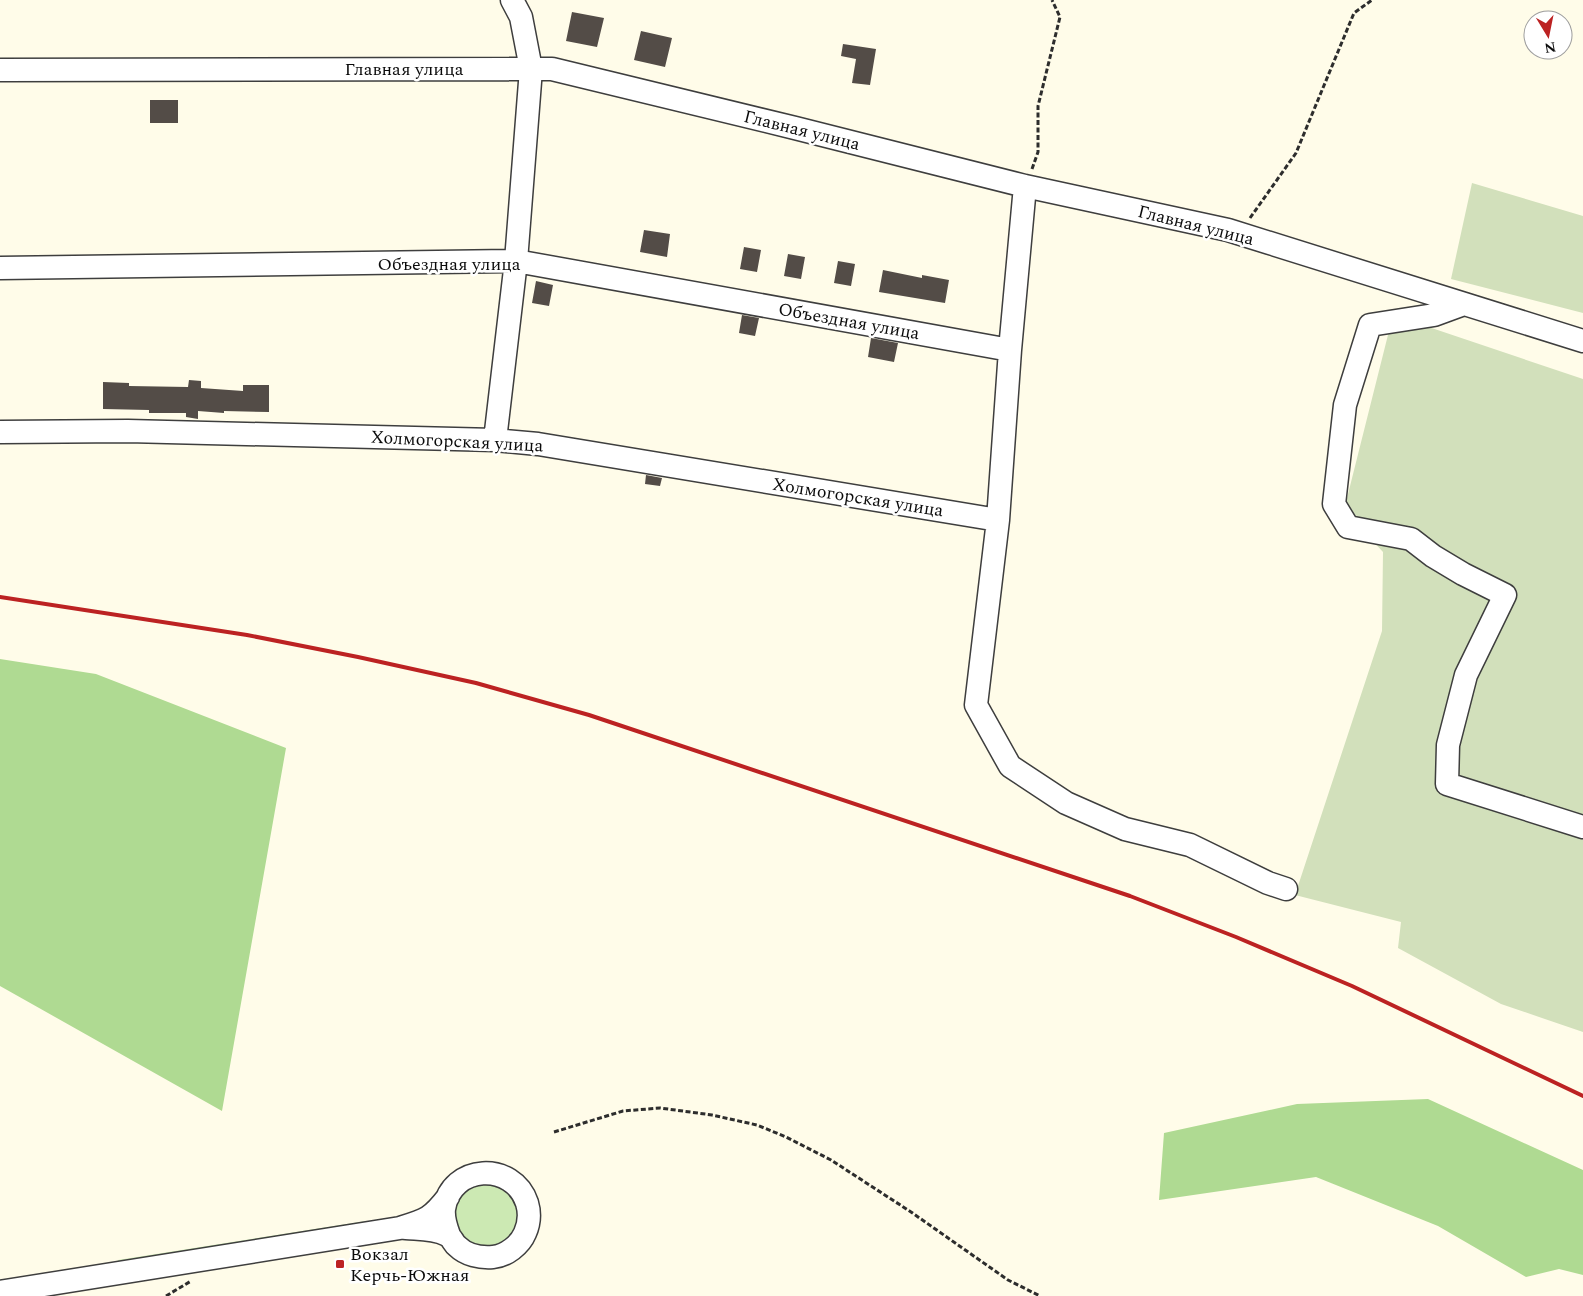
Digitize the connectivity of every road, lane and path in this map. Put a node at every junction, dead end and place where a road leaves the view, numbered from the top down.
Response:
1 (512, 0) edge
2 (1052, 0) edge
3 (1372, 0) edge
4 (531, 69) junction
5 (0, 70) edge
6 (1025, 186) junction
7 (1228, 230) junction
8 (516, 261) junction
9 (0, 268) edge
10 (1464, 304) junction
11 (1583, 341) edge
12 (1010, 350) junction
13 (0, 432) edge
14 (495, 440) junction
15 (998, 520) junction
16 (1583, 828) edge
17 (1286, 890) dead end
18 (554, 1132) dead end
19 (448, 1197) junction
20 (400, 1228) junction
21 (449, 1235) junction
22 (0, 1292) edge
23 (1040, 1296) edge

1 - 4 street
2 - 6 path
3 - 7 path
4 - 5 street, Главная улица
4 - 6 street, Главная улица
4 - 8 street
6 - 7 street, Главная улица
6 - 12 street
7 - 10 street, Главная улица
8 - 9 street, Объездная улица
8 - 12 street, Объездная улица
8 - 14 street
10 - 11 street, Главная улица
10 - 16 street
12 - 15 street
13 - 14 street, Холмогорская улица
14 - 15 street, Холмогорская улица
15 - 17 street
18 - 23 path
19 - 20 street
19 - 21 street
19 - 21 street
20 - 21 street
20 - 22 street

